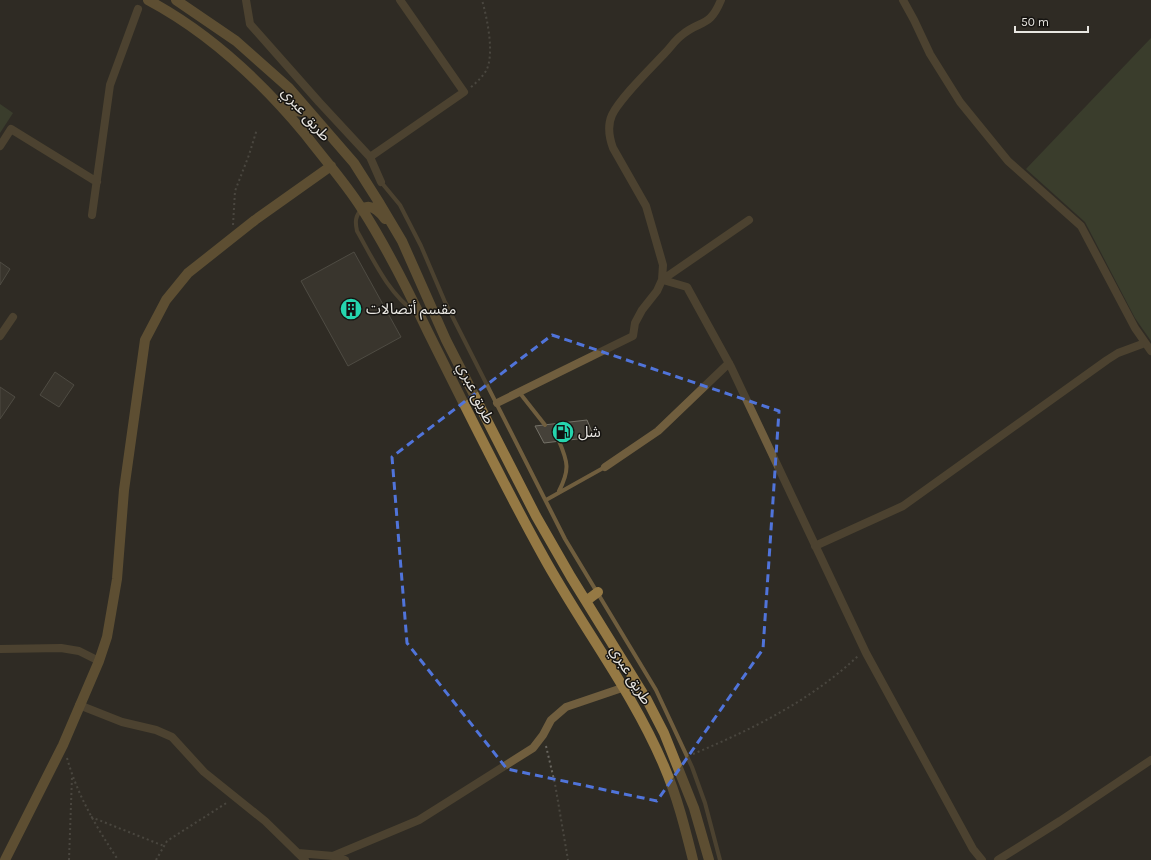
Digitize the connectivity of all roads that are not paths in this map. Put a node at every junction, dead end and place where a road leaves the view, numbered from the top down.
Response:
1 (148, 0) edge
2 (176, 0) edge
3 (246, 0) edge
4 (400, 0) edge
5 (721, 0) edge
6 (903, 0) edge
7 (138, 9) dead end
8 (250, 75) junction
9 (307, 109) junction
10 (0, 146) edge
11 (370, 157) junction
12 (331, 166) junction
13 (97, 182) junction
14 (381, 182) joint
15 (362, 209) junction
16 (92, 215) dead end
17 (749, 220) dead end
18 (402, 241) junction
19 (663, 280) junction
20 (421, 316) junction
21 (13, 317) dead end
22 (0, 336) edge
23 (1145, 343) junction
24 (1151, 351) edge
25 (729, 363) junction
26 (518, 392) junction
27 (497, 403) junction
28 (545, 425) dead end
29 (559, 441) dead end
30 (605, 466) joint
31 (559, 491) junction
32 (546, 500) junction
33 (815, 546) junction
34 (598, 592) junction
35 (586, 601) junction
36 (0, 650) edge
37 (99, 661) junction
38 (622, 688) junction
39 (79, 705) junction
40 (1151, 760) edge
41 (298, 853) junction
42 (333, 856) junction
43 (5, 860) edge
44 (305, 860) edge
45 (345, 860) edge
46 (693, 860) edge
47 (709, 860) edge
48 (720, 860) edge
49 (982, 860) edge
50 (998, 860) edge

1 - 8 main road, طريق عبري
2 - 9 main road, طريق عبري
3 - 11 street
4 - 11 street
5 - 19 street
6 - 23 street
7 - 13 street
8 - 9 main road
8 - 12 main road, طريق عبري
9 - 18 main road, طريق عبري
10 - 13 street
11 - 14 street
12 - 15 main road, طريق عبري
12 - 37 main road
13 - 16 street
14 - 27 lane
15 - 18 main road
15 - 20 main road, طريق عبري
15 - 20 lane
17 - 19 street
18 - 35 main road, طريق عبري
19 - 25 street
19 - 26 street
20 - 38 main road, طريق عبري
21 - 22 street
23 - 24 street
23 - 33 street
25 - 30 street
25 - 33 street
26 - 27 street
26 - 28 lane
27 - 32 lane
29 - 31 lane
30 - 31 lane
31 - 32 lane
32 - 34 lane
33 - 49 street
34 - 35 main road
34 - 48 lane
35 - 47 main road, طريق عبري
36 - 37 street
37 - 39 main road
38 - 42 street
38 - 46 main road, طريق عبري
39 - 41 street
39 - 43 main road
40 - 50 street
41 - 42 street
41 - 44 street
42 - 45 street

